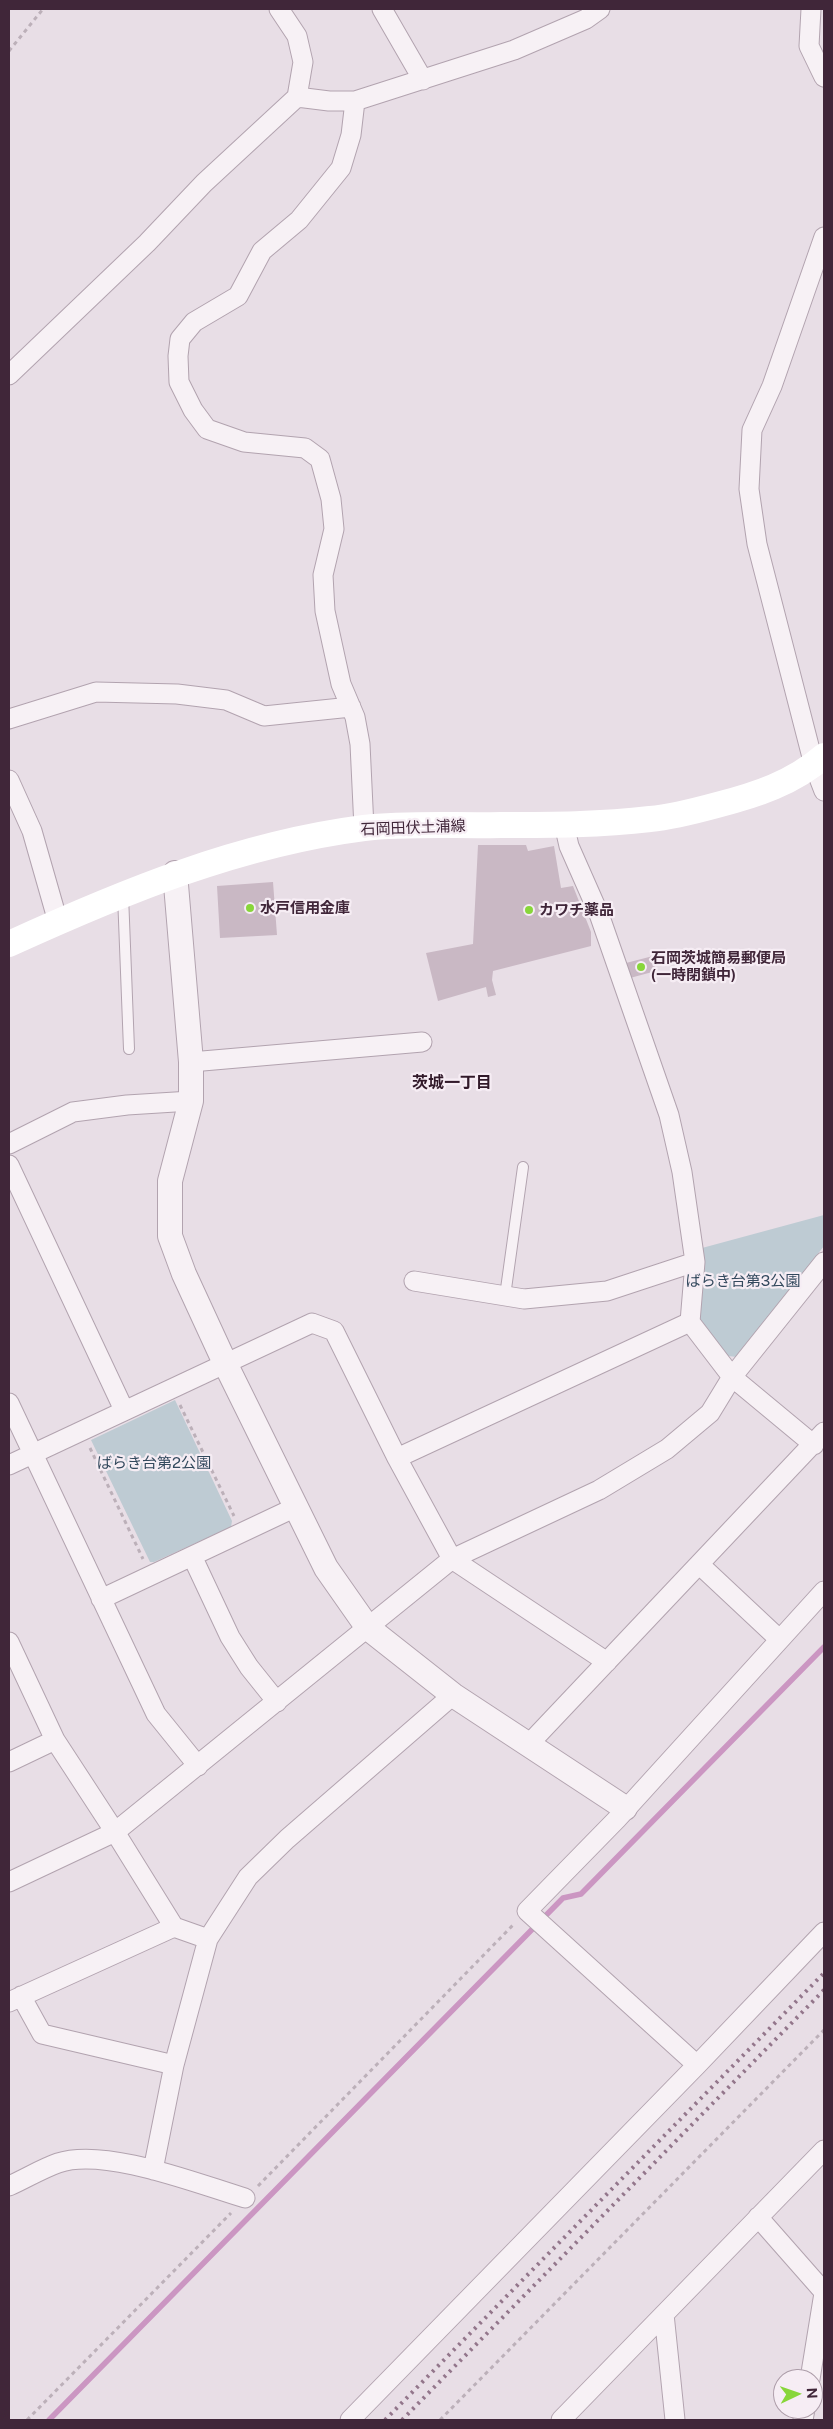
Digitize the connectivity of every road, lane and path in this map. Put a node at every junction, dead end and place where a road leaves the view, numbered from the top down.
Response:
1 (43, 9) edge
2 (279, 9) edge
3 (382, 9) edge
4 (600, 9) edge
5 (811, 9) edge
6 (9, 51) edge
7 (824, 77) edge
8 (423, 80) junction
9 (297, 97) junction
10 (355, 101) junction
11 (824, 237) edge
12 (9, 375) edge
13 (351, 708) junction
14 (9, 719) edge
15 (819, 761) edge
16 (9, 780) edge
17 (824, 791) edge
18 (564, 824) junction
19 (364, 828) junction
20 (175, 873) junction
21 (123, 894) junction
22 (58, 922) junction
23 (9, 944) edge
24 (422, 1042) dead end
25 (129, 1049) dead end
26 (191, 1062) junction
27 (191, 1100) junction
28 (9, 1144) edge
29 (9, 1165) edge
30 (523, 1167) dead end
31 (695, 1262) junction
32 (824, 1262) edge
33 (414, 1281) dead end
34 (505, 1296) junction
35 (690, 1322) junction
36 (225, 1363) junction
37 (732, 1377) junction
38 (177, 1397) dead end
39 (9, 1403) edge
40 (124, 1410) junction
41 (819, 1439) edge
42 (89, 1446) dead end
43 (32, 1454) junction
44 (397, 1458) junction
45 (9, 1465) edge
46 (296, 1507) junction
47 (242, 1532) junction
48 (192, 1556) junction
49 (452, 1559) junction
50 (700, 1565) junction
51 (151, 1575) junction
52 (824, 1591) edge
53 (101, 1599) junction
54 (368, 1628) junction
55 (779, 1638) junction
56 (9, 1642) edge
57 (607, 1662) junction
58 (453, 1695) junction
59 (277, 1702) junction
60 (55, 1740) junction
61 (528, 1745) junction
62 (9, 1762) edge
63 (198, 1766) junction
64 (625, 1808) junction
65 (115, 1832) junction
66 (9, 1882) edge
67 (526, 1911) junction
68 (174, 1927) junction
69 (824, 1932) edge
70 (208, 1939) junction
71 (15, 1999) edge
72 (824, 2030) edge
73 (174, 2065) junction
74 (697, 2065) junction
75 (824, 2150) edge
76 (153, 2170) junction
77 (9, 2186) edge
78 (246, 2198) junction
79 (758, 2217) junction
80 (824, 2293) edge
81 (664, 2314) junction
82 (812, 2369) edge
83 (27, 2420) edge
84 (350, 2420) edge
85 (440, 2420) edge
86 (561, 2420) edge
87 (675, 2420) edge

1 - 6 path
2 - 9 street
3 - 8 street
4 - 8 street
5 - 7 street
8 - 10 street
9 - 10 street
9 - 12 street
10 - 13 street
11 - 15 street
13 - 14 street
13 - 19 street
15 - 17 street
15 - 18 main road, 石岡田伏土浦線
16 - 22 street
18 - 19 main road, 石岡田伏土浦線
18 - 31 street
19 - 20 main road, 石岡田伏土浦線
20 - 21 main road, 石岡田伏土浦線
20 - 26 street
21 - 22 main road, 石岡田伏土浦線
21 - 25 lane
22 - 23 main road, 石岡田伏土浦線
24 - 26 street
26 - 27 street
27 - 28 street
27 - 36 street
29 - 40 street
30 - 34 lane
31 - 34 street
31 - 35 street
32 - 37 street
33 - 34 street
35 - 37 street
35 - 44 street
36 - 40 street
36 - 44 street
36 - 46 street
37 - 41 street
37 - 49 street
38 - 47 path
39 - 43 street
40 - 43 street
41 - 50 street
42 - 51 path
43 - 45 street
43 - 53 street
44 - 49 street
46 - 47 street
46 - 54 street
47 - 48 street
48 - 51 street
48 - 59 street
49 - 54 street
49 - 57 street
50 - 55 street
50 - 57 street
51 - 53 street
52 - 55 street
53 - 63 street
54 - 58 street
54 - 59 street
55 - 64 street
56 - 60 street
57 - 61 street
58 - 61 street
58 - 70 street
59 - 63 street
60 - 62 street
60 - 65 street
61 - 64 street
63 - 65 street
64 - 67 street
65 - 66 street
65 - 68 street
67 - 74 street
67 - 78 path
68 - 70 street
68 - 71 street
69 - 74 street
70 - 73 street
71 - 73 street
72 - 85 path
73 - 76 street
74 - 84 street
75 - 79 street
76 - 77 street
76 - 78 street
78 - 83 path
79 - 80 street
79 - 81 street
80 - 82 street
81 - 86 street
81 - 87 street

